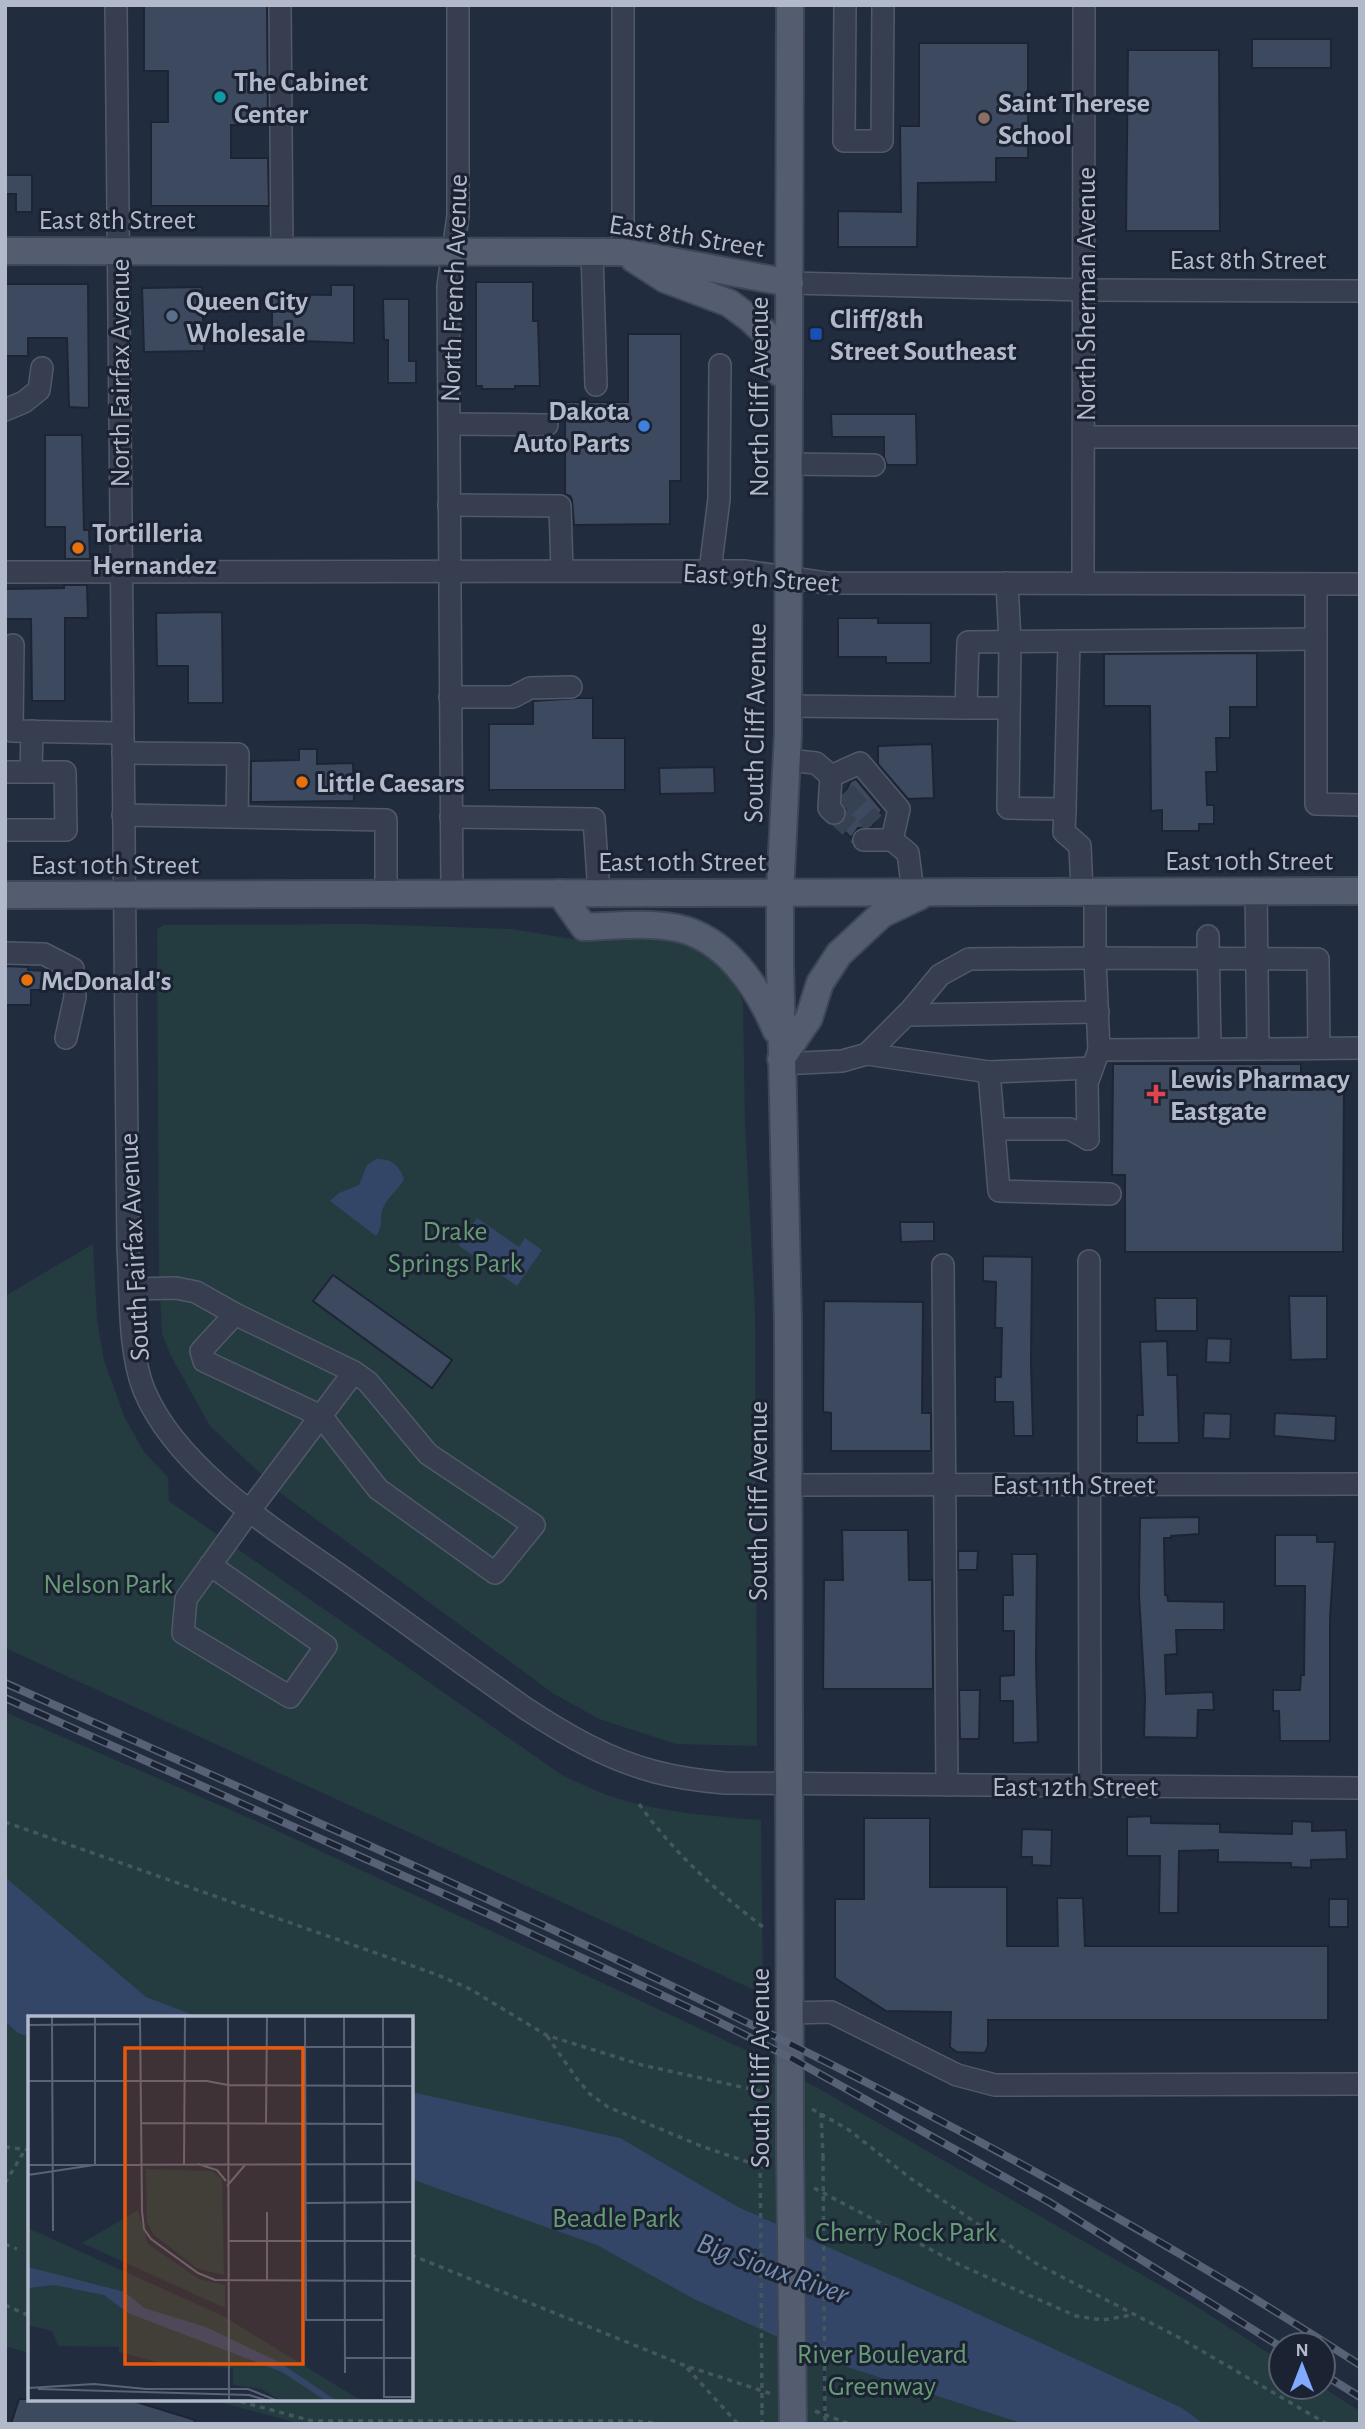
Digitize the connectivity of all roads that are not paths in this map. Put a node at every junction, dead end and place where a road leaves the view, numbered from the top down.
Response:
1 (116, 5) edge
2 (280, 5) edge
3 (458, 5) edge
4 (623, 5) edge
5 (790, 5) edge
6 (845, 5) edge
7 (883, 5) edge
8 (1084, 5) edge
9 (5, 251) edge
10 (118, 251) junction
11 (282, 251) junction
12 (453, 251) junction
13 (592, 252) junction
14 (623, 252) junction
15 (790, 283) junction
16 (1085, 290) junction
17 (1360, 291) edge
18 (720, 365) dead end
19 (42, 368) dead end
20 (596, 385) dead end
21 (5, 410) edge
22 (789, 419) junction
23 (449, 424) junction
24 (547, 425) dead end
25 (1085, 436) junction
26 (1360, 437) edge
27 (789, 464) junction
28 (874, 465) dead end
29 (449, 505) junction
30 (448, 570) junction
31 (562, 570) junction
32 (710, 570) junction
33 (5, 572) edge
34 (121, 572) junction
35 (788, 578) junction
36 (1007, 583) junction
37 (1083, 583) junction
38 (1316, 584) junction
39 (1360, 584) edge
40 (1316, 639) junction
41 (1010, 642) junction
42 (1069, 642) junction
43 (13, 645) dead end
44 (571, 688) dead end
45 (450, 697) junction
46 (788, 706) junction
47 (966, 708) junction
48 (1009, 708) junction
49 (32, 731) junction
50 (122, 743) junction
51 (787, 760) junction
52 (5, 772) edge
53 (31, 772) junction
54 (831, 776) junction
55 (845, 792) tunnel mouth
56 (1360, 805) edge
57 (1065, 809) junction
58 (834, 813) tunnel mouth
59 (123, 815) junction
60 (237, 817) junction
61 (451, 817) junction
62 (5, 830) edge
63 (869, 832) tunnel mouth
64 (892, 840) junction
65 (1256, 891) junction
66 (1360, 891) edge
67 (780, 892) junction
68 (923, 892) junction
69 (1088, 892) junction
70 (599, 893) junction
71 (386, 894) junction
72 (452, 894) junction
73 (560, 894) junction
74 (5, 895) edge
75 (124, 895) junction
76 (1208, 936) dead end
77 (5, 953) edge
78 (1095, 958) junction
79 (1208, 959) junction
80 (1256, 960) junction
81 (1098, 1012) junction
82 (906, 1015) junction
83 (66, 1038) dead end
84 (1319, 1048) junction
85 (1360, 1048) edge
86 (1210, 1049) junction
87 (1258, 1049) junction
88 (781, 1054) junction
89 (867, 1054) junction
90 (1095, 1059) junction
91 (989, 1072) junction
92 (994, 1129) junction
93 (1110, 1194) dead end
94 (1089, 1261) dead end
95 (943, 1265) dead end
96 (131, 1289) junction
97 (235, 1314) junction
98 (354, 1372) junction
99 (321, 1416) junction
100 (946, 1484) junction
101 (1088, 1484) junction
102 (1360, 1484) edge
103 (789, 1485) junction
104 (250, 1510) junction
105 (210, 1565) junction
106 (791, 1784) junction
107 (947, 1785) junction
108 (1090, 1786) junction
109 (1360, 1788) edge
110 (790, 2013) junction
111 (1360, 2084) edge
112 (800, 2416) edge

1 - 10 street, North Fairfax Avenue
2 - 11 street
3 - 12 street, North French Avenue
4 - 14 street
5 - 15 main road, North Cliff Avenue
6 - 7 street
8 - 16 street, North Sherman Avenue
9 - 10 main road, East 8th Street
10 - 11 main road, East 8th Street
10 - 34 street, North Fairfax Avenue
11 - 12 main road, East 8th Street
12 - 13 main road, East 8th Street
12 - 23 street, North French Avenue
13 - 14 main road, East 8th Street
13 - 20 street
14 - 15 main road, East 8th Street
14 - 22 main road
15 - 16 street, East 8th Street
15 - 22 main road, North Cliff Avenue
16 - 17 street, East 8th Street
16 - 25 street, North Sherman Avenue
18 - 32 street
19 - 21 street
22 - 27 main road, North Cliff Avenue
23 - 24 street
23 - 29 street, North French Avenue
25 - 26 street
25 - 37 street, North Sherman Avenue
27 - 28 street
27 - 35 main road, North Cliff Avenue
29 - 30 street, North French Avenue
29 - 31 street
30 - 31 street, East 9th Street
30 - 34 street, East 9th Street
30 - 45 street, North French Avenue
31 - 32 street, East 9th Street
32 - 35 street, East 9th Street
33 - 34 street, East 9th Street
34 - 50 street, South Fairfax Avenue
35 - 36 street, East 9th Street
35 - 46 main road, South Cliff Avenue
36 - 37 street, East 9th Street
36 - 41 street
37 - 38 street, East 9th Street
38 - 39 street, East 9th Street
38 - 40 street
40 - 42 street
40 - 56 street
41 - 42 street
41 - 47 street
41 - 48 street
42 - 57 street
43 - 49 street
44 - 45 street
45 - 61 street, North French Avenue
46 - 47 street
46 - 51 main road, South Cliff Avenue
47 - 48 street
48 - 57 street
49 - 50 street
49 - 53 street
50 - 59 street, South Fairfax Avenue
50 - 60 street
51 - 54 street
51 - 67 main road, South Cliff Avenue
52 - 53 street
53 - 62 street
54 - 55 street
54 - 58 street
54 - 64 street
57 - 69 street
59 - 60 street
59 - 75 street, South Fairfax Avenue
60 - 71 street
61 - 70 street
61 - 72 street, North French Avenue
63 - 64 street
64 - 68 street
65 - 66 main road, East 10th Street
65 - 69 main road, East 10th Street
65 - 80 street
67 - 68 main road, East 10th Street
67 - 70 main road, East 10th Street
67 - 88 main road, South Cliff Avenue
68 - 69 main road, East 10th Street
68 - 88 main road
69 - 78 street
70 - 73 main road, East 10th Street
71 - 72 main road, East 10th Street
71 - 75 main road, East 10th Street
72 - 73 main road, East 10th Street
73 - 88 main road
74 - 75 main road, East 10th Street
75 - 96 street, South Fairfax Avenue
76 - 79 street
77 - 83 street
78 - 79 street
78 - 81 street
78 - 82 street
79 - 80 street
79 - 86 street
80 - 84 street
80 - 87 street
81 - 82 street
81 - 90 street
82 - 89 street
84 - 85 street
84 - 87 street
86 - 87 street
86 - 90 street
88 - 89 street
88 - 103 main road, South Cliff Avenue
89 - 91 street
90 - 91 street
90 - 92 street
91 - 92 street
92 - 93 street
94 - 101 street
95 - 100 street
96 - 97 street
96 - 104 street, South Fairfax Avenue
97 - 98 street
97 - 99 street
98 - 99 street
98 - 99 street
99 - 104 street
100 - 101 street, East 11th Street
100 - 103 street, East 11th Street
100 - 107 street
101 - 102 street, East 11th Street
101 - 108 street
103 - 106 main road, South Cliff Avenue
104 - 105 street
104 - 106 street, South Fairfax Avenue
105 - 105 street
106 - 107 street, East 12th Street
106 - 110 main road, South Cliff Avenue
107 - 108 street, East 12th Street
108 - 109 street, East 12th Street
110 - 111 street
110 - 112 main road, South Cliff Avenue, bridge

